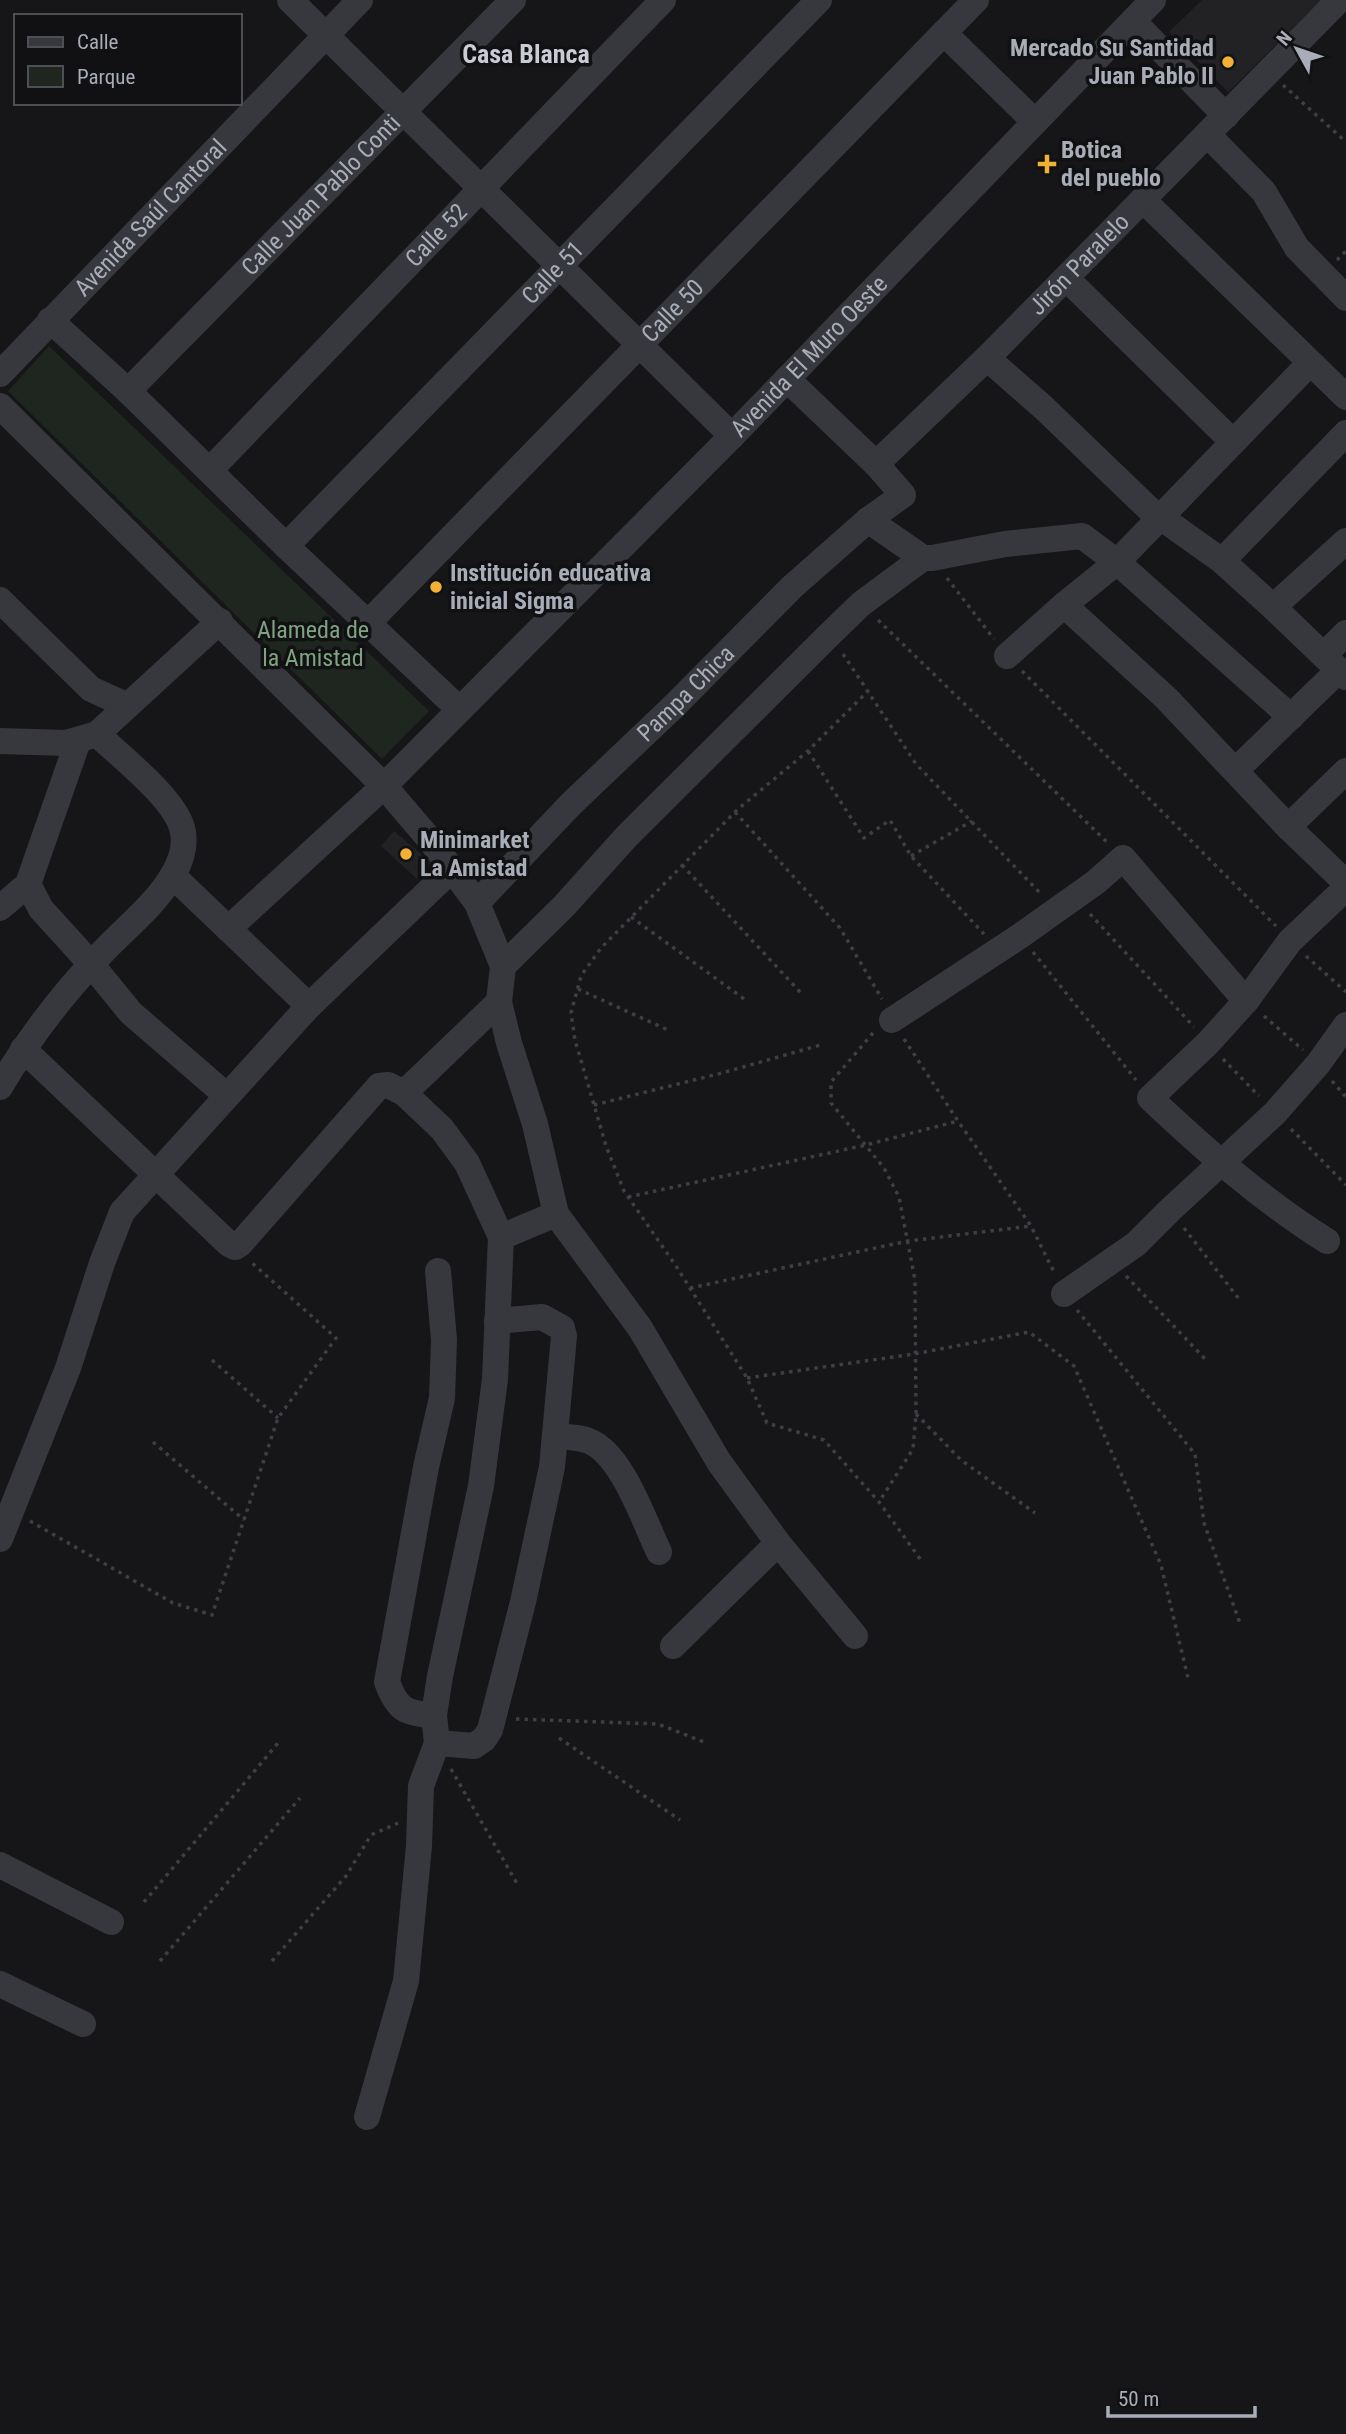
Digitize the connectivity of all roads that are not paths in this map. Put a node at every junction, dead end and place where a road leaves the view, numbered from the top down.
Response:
1 (290, 0) edge
2 (360, 0) edge
3 (513, 0) edge
4 (663, 0) edge
5 (819, 0) edge
6 (976, 0) edge
7 (1153, 0) edge
8 (1339, 0) edge
9 (1133, 21) junction
10 (944, 33) junction
11 (326, 35) junction
12 (403, 112) junction
13 (1226, 116) junction
14 (1034, 121) junction
15 (1207, 134) junction
16 (481, 189) junction
17 (1143, 200) junction
18 (559, 266) junction
19 (1066, 278) junction
20 (1346, 298) edge
21 (50, 320) junction
22 (639, 345) junction
23 (987, 358) junction
24 (1310, 363) junction
25 (0, 374) edge
26 (787, 379) junction
27 (128, 391) junction
28 (1346, 397) edge
29 (0, 406) edge
30 (1346, 433) edge
31 (732, 436) junction
32 (1233, 442) junction
33 (876, 464) junction
34 (210, 470) junction
35 (1159, 517) junction
36 (868, 520) junction
37 (1346, 541) edge
38 (286, 546) junction
39 (928, 558) junction
40 (1222, 561) junction
41 (1117, 562) junction
42 (0, 600) edge
43 (1064, 605) junction
44 (1273, 607) junction
45 (219, 621) junction
46 (368, 623) junction
47 (1346, 633) edge
48 (1007, 656) road end
49 (1336, 667) edge
50 (127, 705) junction
51 (459, 709) junction
52 (1290, 717) junction
53 (88, 738) junction
54 (0, 741) edge
55 (1236, 770) junction
56 (1346, 771) edge
57 (384, 786) junction
58 (1288, 827) junction
59 (451, 870) junction
60 (173, 876) junction
61 (28, 884) junction
62 (1346, 885) edge
63 (477, 903) junction
64 (0, 908) edge
65 (228, 929) junction
66 (91, 964) junction
67 (503, 966) junction
68 (1246, 1001) junction
69 (499, 1002) junction
70 (309, 1006) junction
71 (1346, 1025) edge
72 (883, 1026) road end
73 (23, 1049) junction
74 (0, 1087) edge
75 (404, 1093) junction
76 (227, 1096) junction
77 (1222, 1163) junction
78 (154, 1175) junction
79 (556, 1214) junction
80 (501, 1237) junction
81 (1327, 1241) dead end
82 (438, 1271) dead end
83 (1065, 1294) road end
84 (498, 1321) junction
85 (556, 1436) junction
86 (6, 1509) edge
87 (0, 1539) edge
88 (778, 1543) junction
89 (659, 1552) dead end
90 (855, 1636) dead end
91 (673, 1646) dead end
92 (434, 1715) junction
93 (437, 1742) junction
94 (0, 1864) edge
95 (111, 1922) dead end
96 (0, 1983) edge
97 (83, 2024) dead end
98 (367, 2117) dead end

1 - 11 street
2 - 11 street, Avenida Saúl Cantoral
3 - 12 street, Calle Juan Pablo Conti
4 - 16 street, Calle 52
5 - 18 street, Calle 51
6 - 10 street, Calle 50
7 - 9 street, Avenida El Muro Oeste
8 - 13 street, Jirón Paralelo
9 - 13 street
9 - 14 street, Avenida El Muro Oeste
10 - 14 street
10 - 22 street, Calle 50
11 - 12 street
11 - 21 street, Avenida Saúl Cantoral
12 - 16 street
12 - 27 street, Calle Juan Pablo Conti
13 - 15 street, Jirón Paralelo
14 - 26 street, Avenida El Muro Oeste
15 - 17 street, Jirón Paralelo
15 - 20 street
16 - 18 street
16 - 34 street, Calle 52
17 - 19 street, Jirón Paralelo
17 - 24 street
18 - 22 street
18 - 38 street, Calle 51
19 - 23 street, Jirón Paralelo
19 - 32 street
21 - 25 street, Avenida Saúl Cantoral
21 - 27 street
22 - 31 street
22 - 46 street, Calle 50
23 - 33 street, Jirón Paralelo
23 - 35 street
24 - 28 street
24 - 32 street
26 - 31 street, Avenida El Muro Oeste
26 - 33 street
27 - 34 street
29 - 45 street
30 - 40 street
31 - 51 street, Avenida El Muro Oeste
32 - 35 street
33 - 36 street, Pampa Chica
34 - 38 street
35 - 40 street
35 - 41 street
36 - 39 street
36 - 63 street, Pampa Chica
37 - 44 street
38 - 46 street
39 - 41 street
39 - 67 street
40 - 44 street
41 - 43 street
41 - 52 street
42 - 50 street
43 - 48 street
43 - 55 street
44 - 49 street
45 - 50 street
45 - 57 street
46 - 51 street
47 - 49 street
49 - 52 street
50 - 53 street
51 - 57 street, Avenida El Muro Oeste
52 - 55 street
53 - 54 street
53 - 60 street
53 - 61 street
55 - 58 street
56 - 58 street
57 - 59 street
57 - 65 street, Avenida El Muro Oeste
58 - 62 street
59 - 63 street
59 - 70 street
60 - 65 street
60 - 66 street
61 - 64 street
61 - 66 street
62 - 68 street
63 - 67 street
65 - 70 street
66 - 73 street
66 - 76 street
67 - 69 street
68 - 72 street
68 - 77 street
69 - 75 street
69 - 79 street
70 - 76 street
71 - 77 street
73 - 74 street
73 - 78 street
75 - 78 street
75 - 80 street
76 - 78 street
77 - 81 street
77 - 83 street
78 - 86 street
79 - 80 street
79 - 88 street
80 - 84 street
82 - 92 street
84 - 85 street
84 - 92 street
85 - 89 street
85 - 93 street
86 - 87 street
88 - 90 street
88 - 91 street
92 - 93 street
93 - 98 street
94 - 95 street
96 - 97 street

